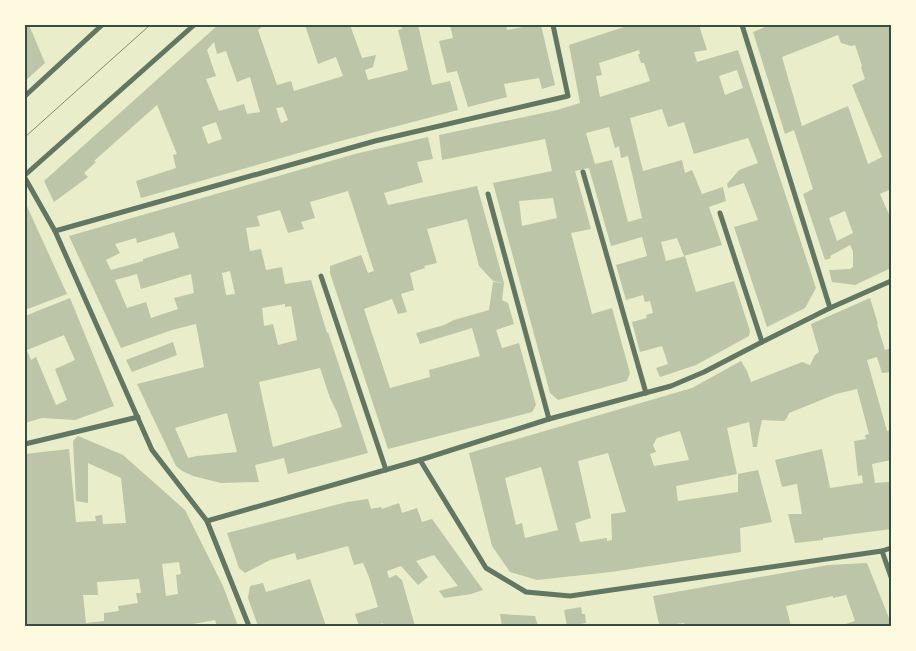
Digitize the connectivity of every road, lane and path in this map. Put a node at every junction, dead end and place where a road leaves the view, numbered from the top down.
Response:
1 (102, 25) edge
2 (194, 25) edge
3 (552, 25) edge
4 (742, 25) edge
5 (25, 96) edge
6 (583, 172) dead end
7 (25, 176) edge
8 (488, 194) dead end
9 (720, 213) dead end
10 (55, 231) junction
11 (321, 276) dead end
12 (891, 281) edge
13 (830, 308) junction
14 (762, 342) junction
15 (646, 393) junction
16 (138, 418) junction
17 (549, 419) junction
18 (25, 444) edge
19 (420, 460) junction
20 (386, 470) junction
21 (207, 521) junction
22 (891, 548) edge
23 (882, 551) junction
24 (891, 577) edge
25 (249, 626) edge

1 - 5 street
2 - 7 street
3 - 10 street
4 - 13 street
6 - 15 street
7 - 10 street
8 - 17 street
9 - 14 street
10 - 16 street
11 - 20 street
12 - 13 street
13 - 14 street
14 - 15 street
15 - 17 street
16 - 18 street
16 - 21 street
17 - 19 street
19 - 20 street
19 - 23 street
20 - 21 street
21 - 25 street
22 - 23 street
23 - 24 street

